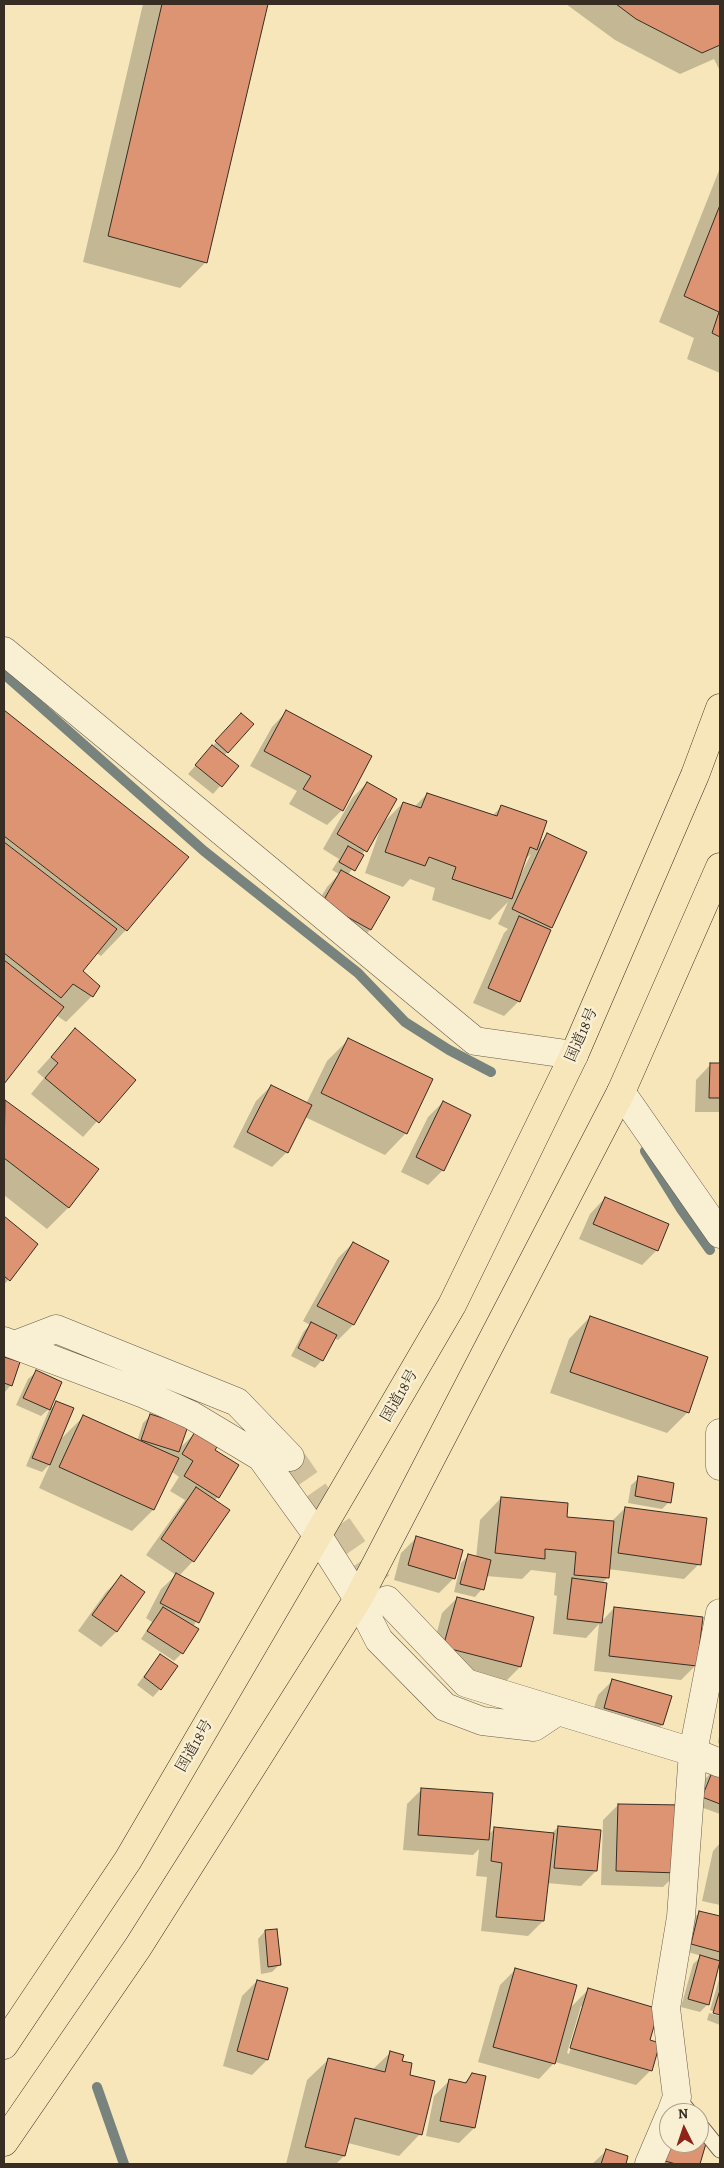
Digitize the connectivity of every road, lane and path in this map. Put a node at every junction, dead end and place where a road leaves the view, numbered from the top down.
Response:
1 (4, 651) edge
2 (720, 708) edge
3 (720, 867) edge
4 (574, 1055) junction
5 (622, 1092) junction
6 (720, 1234) edge
7 (11, 1343) edge
8 (720, 1432) edge
9 (290, 1457) tunnel mouth
10 (720, 1466) edge
11 (318, 1536) junction
12 (358, 1599) junction
13 (387, 1600) tunnel mouth
14 (720, 1613) edge
15 (558, 1711) junction
16 (693, 1752) junction
17 (720, 1763) edge
18 (4, 2045) edge
19 (676, 2103) edge
20 (709, 2136) edge
21 (4, 2142) edge
22 (659, 2145) edge
23 (720, 2150) edge
24 (649, 2164) edge

1 - 4 street
2 - 4 highway, 国道18号
3 - 5 highway
4 - 11 highway, 国道18号
5 - 6 street
5 - 12 highway
7 - 9 street
7 - 11 street
8 - 10 street
11 - 12 street
11 - 18 highway, 国道18号
12 - 15 street
12 - 21 highway
13 - 15 street
14 - 16 street
15 - 16 street
16 - 17 street
16 - 19 street
20 - 23 lane
22 - 24 street

